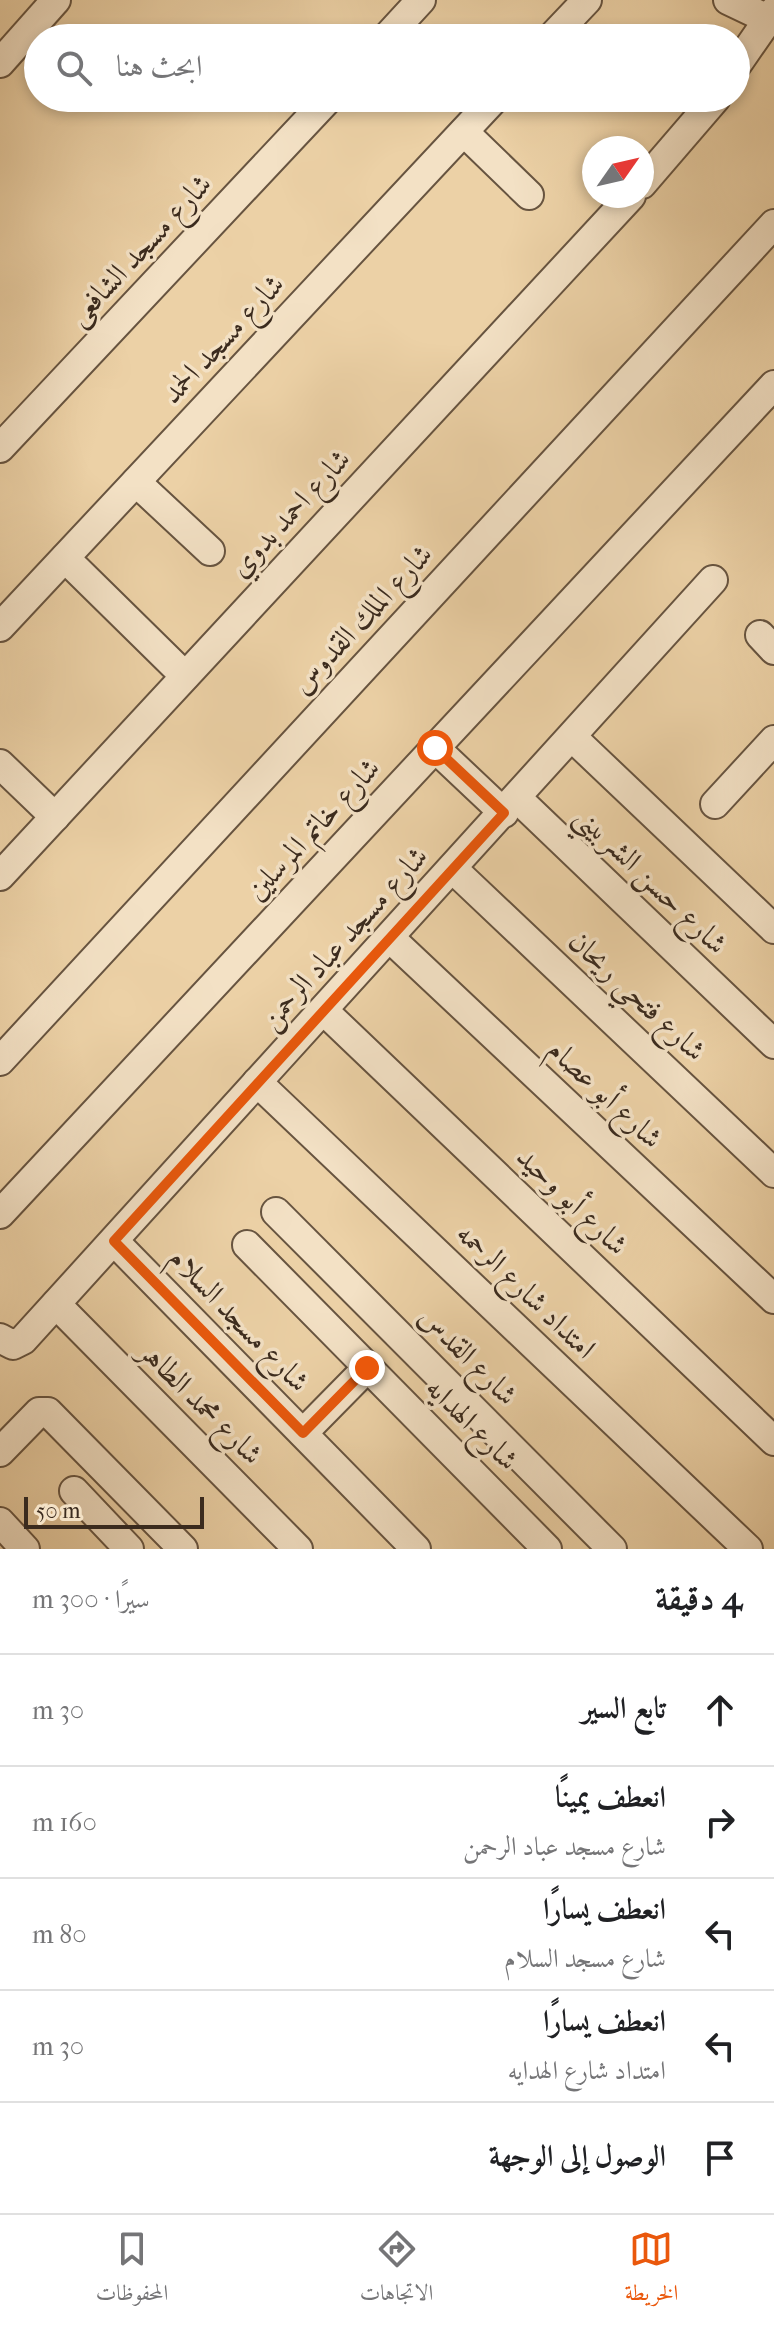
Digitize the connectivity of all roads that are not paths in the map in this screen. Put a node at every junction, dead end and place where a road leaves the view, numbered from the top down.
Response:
1 (56, 0) edge
2 (421, 0) edge
3 (587, 0) edge
4 (728, 0) edge
5 (772, 17) edge
6 (35, 24) edge
7 (399, 24) edge
8 (564, 24) edge
9 (24, 36) edge
10 (750, 47) edge
11 (0, 63) edge
12 (316, 112) edge
13 (482, 112) edge
14 (704, 112) edge
15 (464, 132) junction
16 (654, 170) edge
17 (529, 195) dead end
18 (620, 208) edge
19 (774, 224) edge
20 (774, 385) edge
21 (0, 448) edge
22 (136, 482) junction
23 (210, 551) dead end
24 (65, 558) junction
25 (713, 580) dead end
26 (0, 627) edge
27 (185, 676) junction
28 (572, 737) junction
29 (774, 740) edge
30 (435, 748) junction
31 (0, 764) edge
32 (715, 804) dead end
33 (510, 806) junction
34 (55, 817) junction
35 (453, 869) junction
36 (0, 876) edge
37 (774, 929) edge
38 (390, 938) junction
39 (324, 1011) junction
40 (774, 1044) edge
41 (0, 1061) edge
42 (257, 1082) junction
43 (774, 1173) edge
44 (276, 1212) dead end
45 (0, 1214) edge
46 (114, 1241) junction
47 (247, 1245) dead end
48 (774, 1299) edge
49 (56, 1304) junction
50 (12, 1339) edge
51 (367, 1368) junction
52 (303, 1433) junction
53 (774, 1441) edge
54 (0, 1452) edge
55 (74, 1491) dead end
56 (0, 1522) edge
57 (25, 1549) edge
58 (129, 1549) edge
59 (183, 1549) edge
60 (298, 1549) edge
61 (416, 1549) edge
62 (547, 1549) edge
63 (612, 1549) edge
64 (748, 1549) edge

1 - 6 street
2 - 7 street
3 - 8 street
4 - 5 street
5 - 10 street
9 - 11 street
12 - 21 street, شارع مسجد الشافعى
13 - 15 street, شارع مسجد الحمد
14 - 16 street
15 - 17 street
15 - 22 street, شارع مسجد الحمد
18 - 27 street, شارع احمد بدوي
19 - 41 street, شارع الملك القدوس
20 - 30 street, شارع خاتم المرسلين
22 - 23 street
22 - 24 street, شارع مسجد الحمد
24 - 26 street, شارع مسجد الحمد
24 - 27 street
25 - 28 street, شارع مسجد عباد الرحمن
27 - 34 street, شارع احمد بدوي
28 - 33 street, شارع مسجد عباد الرحمن
28 - 37 street
29 - 32 street
30 - 33 street, شارع حسن الشربيني
30 - 45 street, شارع خاتم المرسلين
31 - 34 street
33 - 35 street, شارع مسجد عباد الرحمن
33 - 40 street, شارع حسن الشربيني
34 - 36 street, شارع احمد بدوي
35 - 38 street, شارع مسجد عباد الرحمن
35 - 43 street, شارع فتحي ريحان
38 - 39 street, شارع مسجد عباد الرحمن
38 - 48 street, شارع أبو عصام
39 - 42 street, شارع مسجد عباد الرحمن
39 - 53 street, شارع أبو وحيد
42 - 46 street, شارع مسجد عباد الرحمن
42 - 64 street, امتداد شارع الرحمه
44 - 63 street, شارع القدس
46 - 49 street, شارع مسجد عباد الرحمن
46 - 52 street, شارع مسجد السلام
47 - 51 street, شارع الهدايه
49 - 50 street, شارع مسجد عباد الرحمن
49 - 60 street, شارع محمد الطاهر
51 - 52 street
51 - 62 street, شارع الهدايه
52 - 61 street, شارع مسجد السلام
54 - 59 street
55 - 58 street
56 - 57 street

